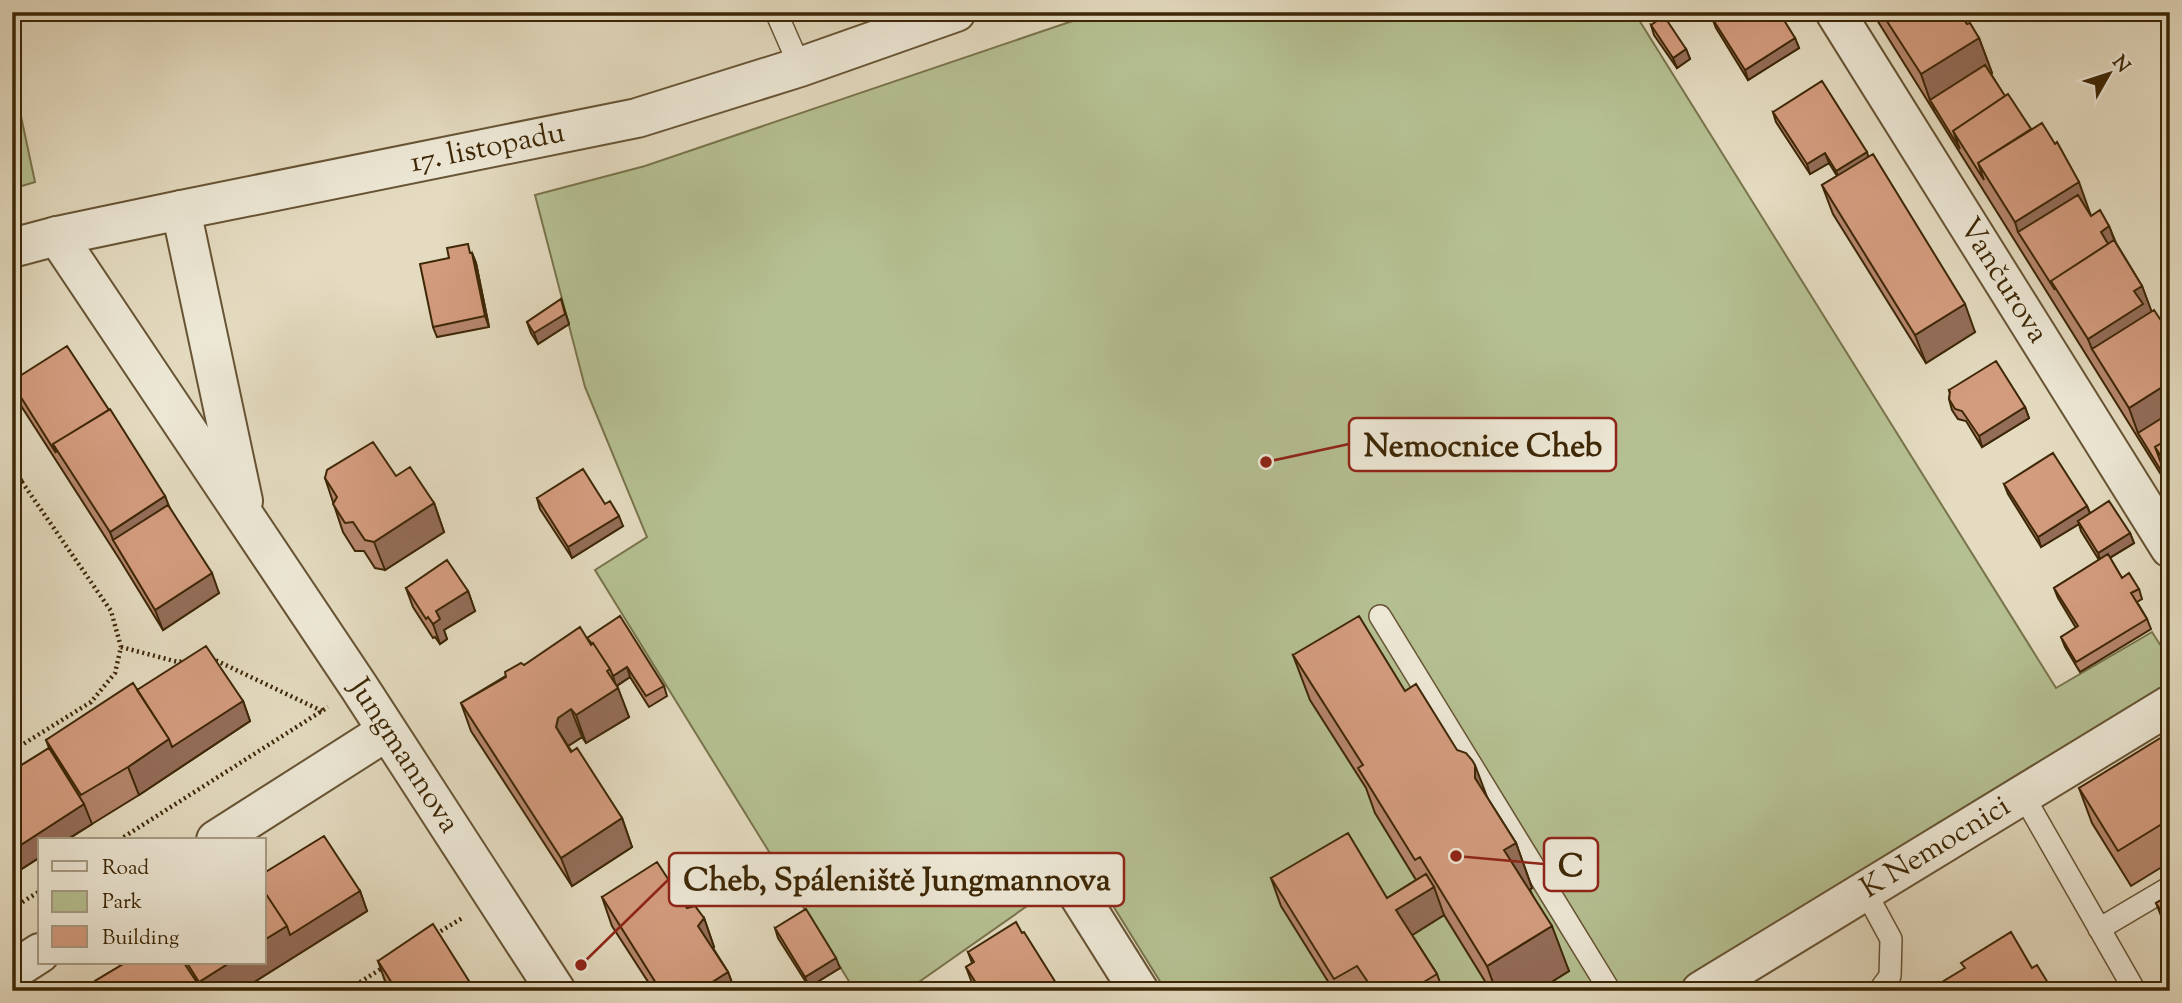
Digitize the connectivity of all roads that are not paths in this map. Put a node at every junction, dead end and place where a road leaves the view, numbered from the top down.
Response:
1 (776, 12) edge
2 (956, 12) edge
3 (1835, 12) edge
4 (800, 67) junction
5 (181, 210) junction
6 (58, 236) junction
7 (12, 248) edge
8 (248, 523) junction
9 (2170, 548) edge
10 (1380, 616) dead end
11 (2170, 705) edge
12 (387, 730) junction
13 (2023, 795) junction
14 (219, 838) edge
15 (1071, 883) dead end
16 (2170, 887) edge
17 (1865, 891) junction
18 (2099, 929) junction
19 (38, 954) edge
20 (12, 971) edge
21 (556, 991) edge
22 (1139, 991) edge
23 (1610, 991) edge
24 (1701, 991) edge
25 (1879, 991) edge
26 (2136, 991) edge

1 - 4 lane
2 - 4 street, 17. listopadu
3 - 9 street, Vančurova
4 - 5 street, 17. listopadu
5 - 6 street, 17. listopadu
5 - 8 street, Jungmannova
6 - 7 street, 17. listopadu
6 - 8 street, Jungmannova
8 - 12 street, Jungmannova
10 - 23 lane
11 - 13 street, K Nemocnici
12 - 14 street
12 - 21 street, Jungmannova
13 - 17 street, K Nemocnici
13 - 18 lane
15 - 22 street
16 - 18 lane
17 - 24 street, K Nemocnici
17 - 25 lane
18 - 26 lane
19 - 20 street

